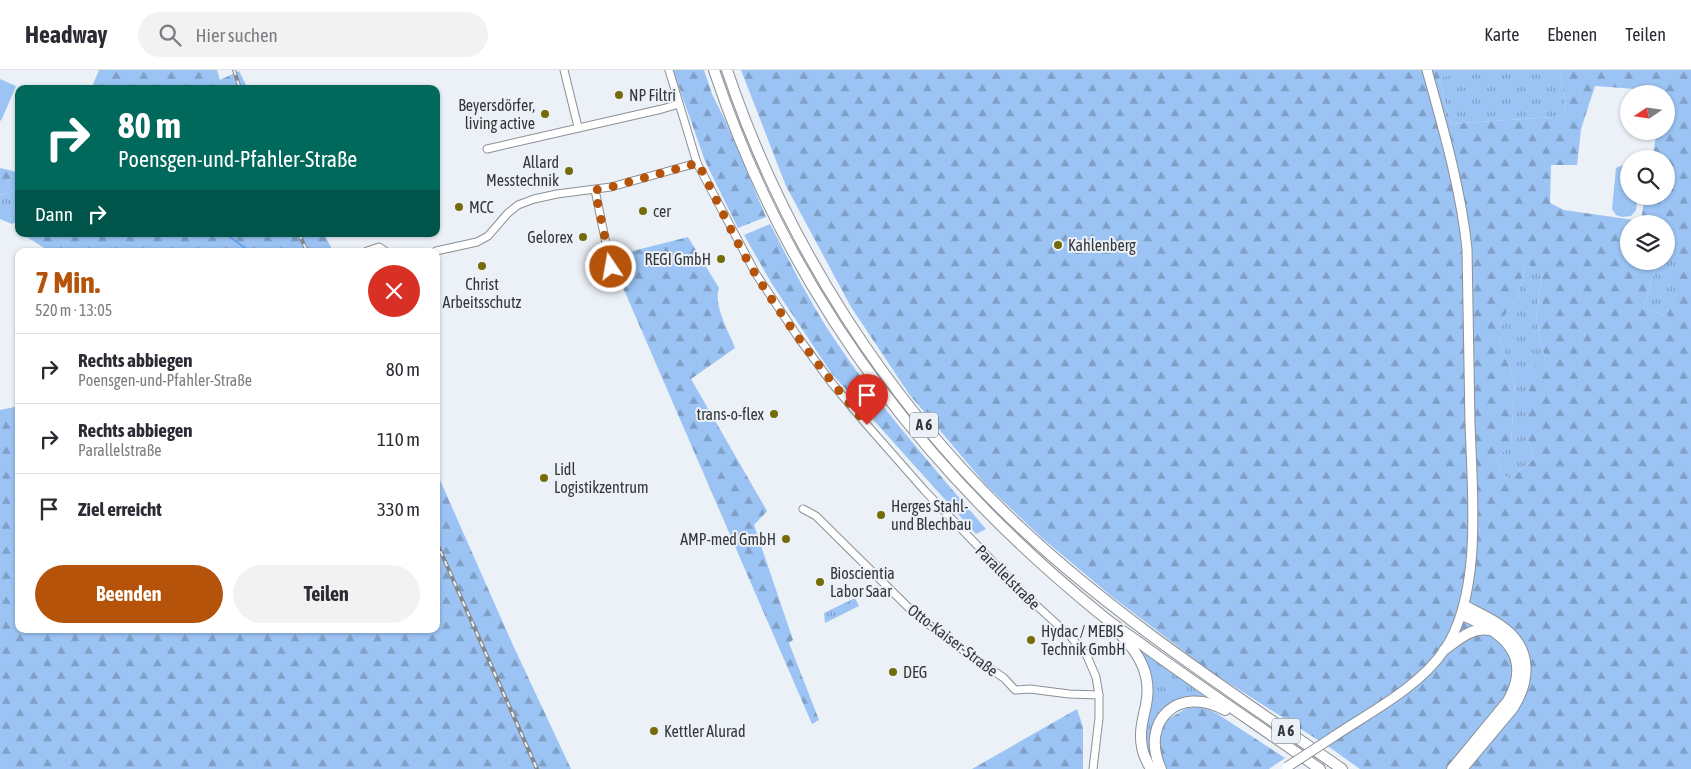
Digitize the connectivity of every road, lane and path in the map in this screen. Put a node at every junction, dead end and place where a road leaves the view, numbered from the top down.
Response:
1 (564, 70) edge
2 (669, 70) edge
3 (714, 70) edge
4 (727, 70) edge
5 (1428, 70) edge
6 (679, 104) junction
7 (578, 127) junction
8 (487, 149) dead end
9 (698, 163) junction
10 (595, 190) junction
11 (440, 250) edge
12 (611, 268) dead end
13 (803, 508) dead end
14 (1463, 611) junction
15 (1100, 614) junction
16 (1493, 630) junction
17 (1444, 650) junction
18 (1099, 695) junction
19 (1268, 734) junction
20 (1286, 768) edge
21 (1094, 769) edge
22 (1151, 769) edge
23 (1161, 769) edge
24 (1320, 769) edge
25 (1342, 769) edge
26 (1452, 769) edge
27 (1462, 769) edge

1 - 7 street
2 - 6 street, Parallelstraße
3 - 15 highway, A 6
4 - 25 highway, A 6
5 - 14 main road
6 - 7 street
6 - 9 street, Parallelstraße
7 - 8 street
9 - 10 street
9 - 18 street, Parallelstraße
10 - 11 street
10 - 12 street
13 - 18 street, Otto-Kaiser-Straße
14 - 16 highway
14 - 17 main road
14 - 27 highway
15 - 19 highway, A 6
15 - 22 highway
16 - 17 highway
16 - 26 highway
17 - 20 main road, bridge
18 - 21 street, Parallelstraße
19 - 23 highway
19 - 24 highway, A 6

